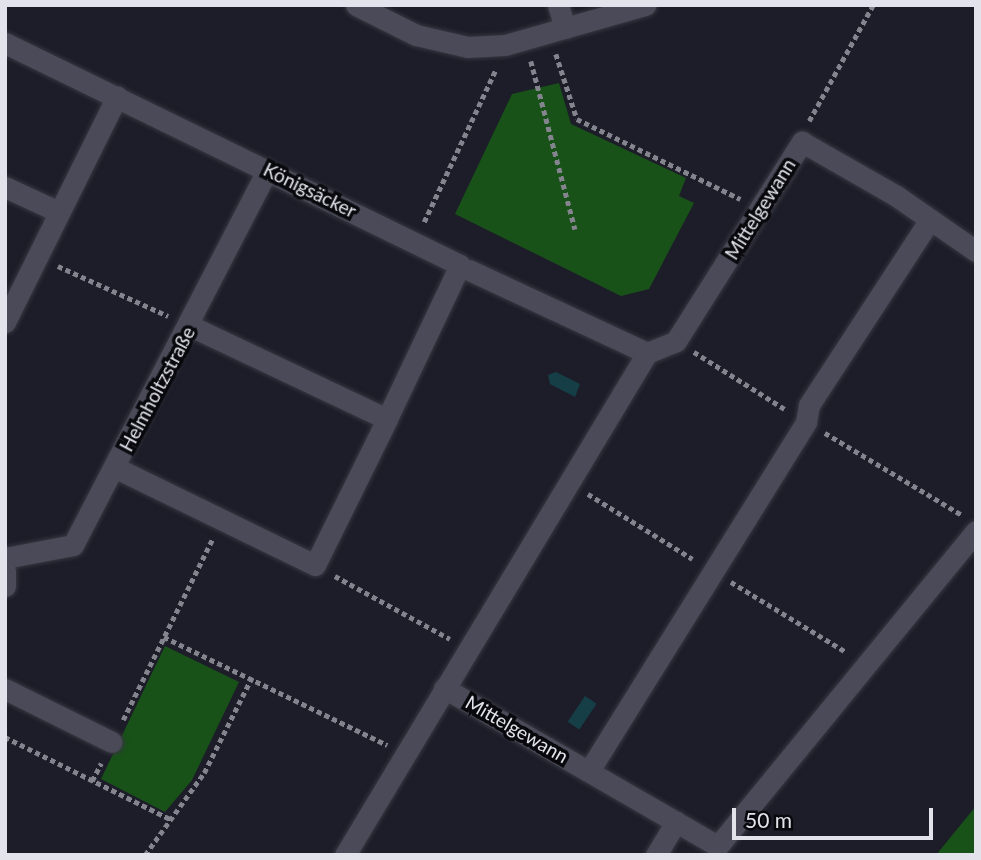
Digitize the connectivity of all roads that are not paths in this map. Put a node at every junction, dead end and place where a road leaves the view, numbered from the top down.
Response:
1 (356, 5) edge
2 (558, 5) edge
3 (645, 5) edge
4 (557, 31) junction
5 (5, 43) edge
6 (117, 96) junction
7 (267, 170) junction
8 (5, 187) edge
9 (59, 212) junction
10 (929, 221) junction
11 (976, 251) edge
12 (469, 270) dead end
13 (5, 322) edge
14 (190, 326) junction
15 (647, 353) junction
16 (387, 419) junction
17 (116, 468) junction
18 (976, 531) edge
19 (5, 558) edge
20 (5, 570) edge
21 (5, 586) edge
22 (444, 688) junction
23 (5, 689) edge
24 (112, 742) road end
25 (589, 771) junction
26 (676, 822) junction
27 (345, 855) edge
28 (656, 855) edge

1 - 4 street
2 - 4 street
3 - 4 street
5 - 6 street, Königsäcker
6 - 7 street, Königsäcker
6 - 9 street
7 - 14 street, Helmholtzstraße
7 - 16 street, Königsäcker
8 - 9 street
9 - 13 street
10 - 11 street, Mittelgewann
10 - 15 street, Mittelgewann
10 - 25 street, Mittelgewann
12 - 15 street
14 - 16 street
14 - 17 street, Helmholtzstraße
15 - 22 street
16 - 17 street, Königsäcker
17 - 19 street, Helmholtzstraße
18 - 26 street, Mittelgewann
20 - 21 street
22 - 25 street, Mittelgewann
22 - 27 street
23 - 24 street
25 - 26 street, Mittelgewann
26 - 28 street

